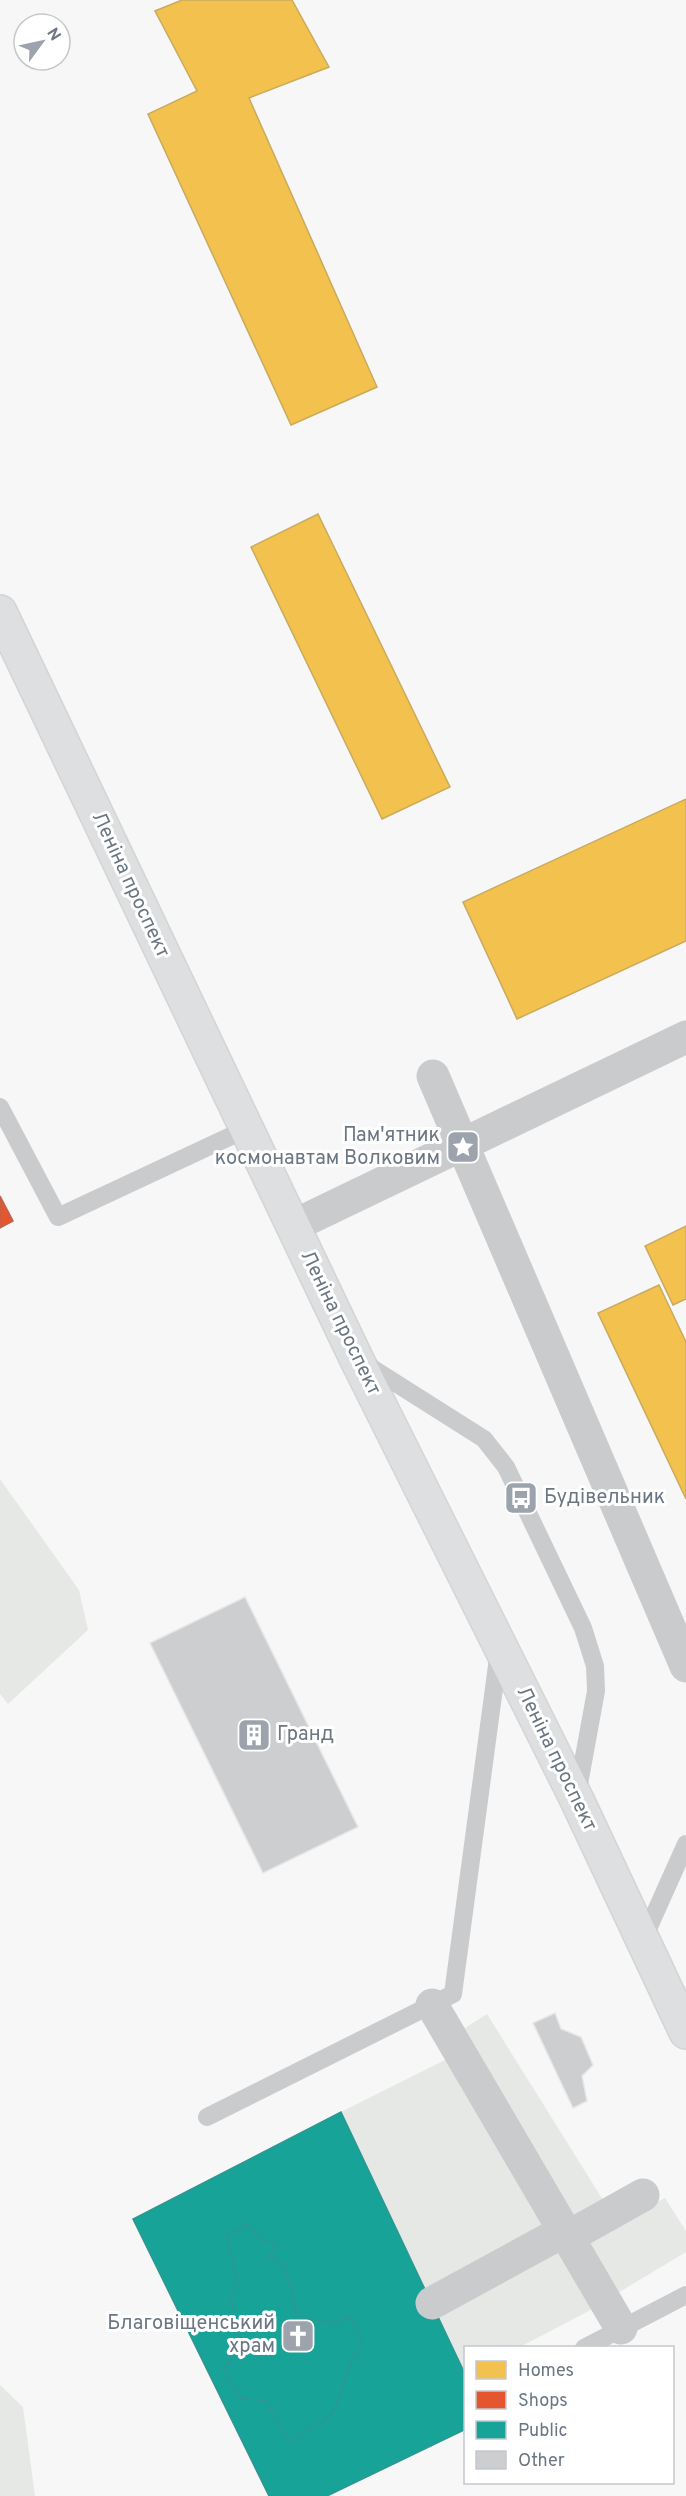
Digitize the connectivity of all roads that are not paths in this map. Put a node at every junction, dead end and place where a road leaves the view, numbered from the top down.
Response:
1 (0, 612) edge
2 (686, 1037) edge
3 (433, 1076) dead end
4 (0, 1107) edge
5 (246, 1129) junction
6 (464, 1145) junction
7 (293, 1226) junction
8 (356, 1358) junction
9 (500, 1646) junction
10 (686, 1666) edge
11 (577, 1800) junction
12 (686, 1844) edge
13 (643, 1940) junction
14 (432, 2005) junction
15 (686, 2032) edge
16 (207, 2117) dead end
17 (643, 2195) dead end
18 (566, 2234) junction
19 (686, 2295) edge
20 (432, 2303) dead end
21 (621, 2328) junction
22 (588, 2346) edge

1 - 5 main road, Леніна проспект
2 - 6 street
3 - 6 street
4 - 5 lane
5 - 7 main road, Леніна проспект
6 - 7 street
6 - 10 street
7 - 8 main road, Леніна проспект
8 - 9 main road, Леніна проспект
8 - 11 lane
9 - 11 main road, Леніна проспект
9 - 14 lane
11 - 13 main road, Леніна проспект
12 - 13 lane
13 - 15 main road, Леніна проспект
14 - 16 lane
14 - 18 street
17 - 18 street
18 - 20 street
18 - 21 street
19 - 21 lane
21 - 22 lane

